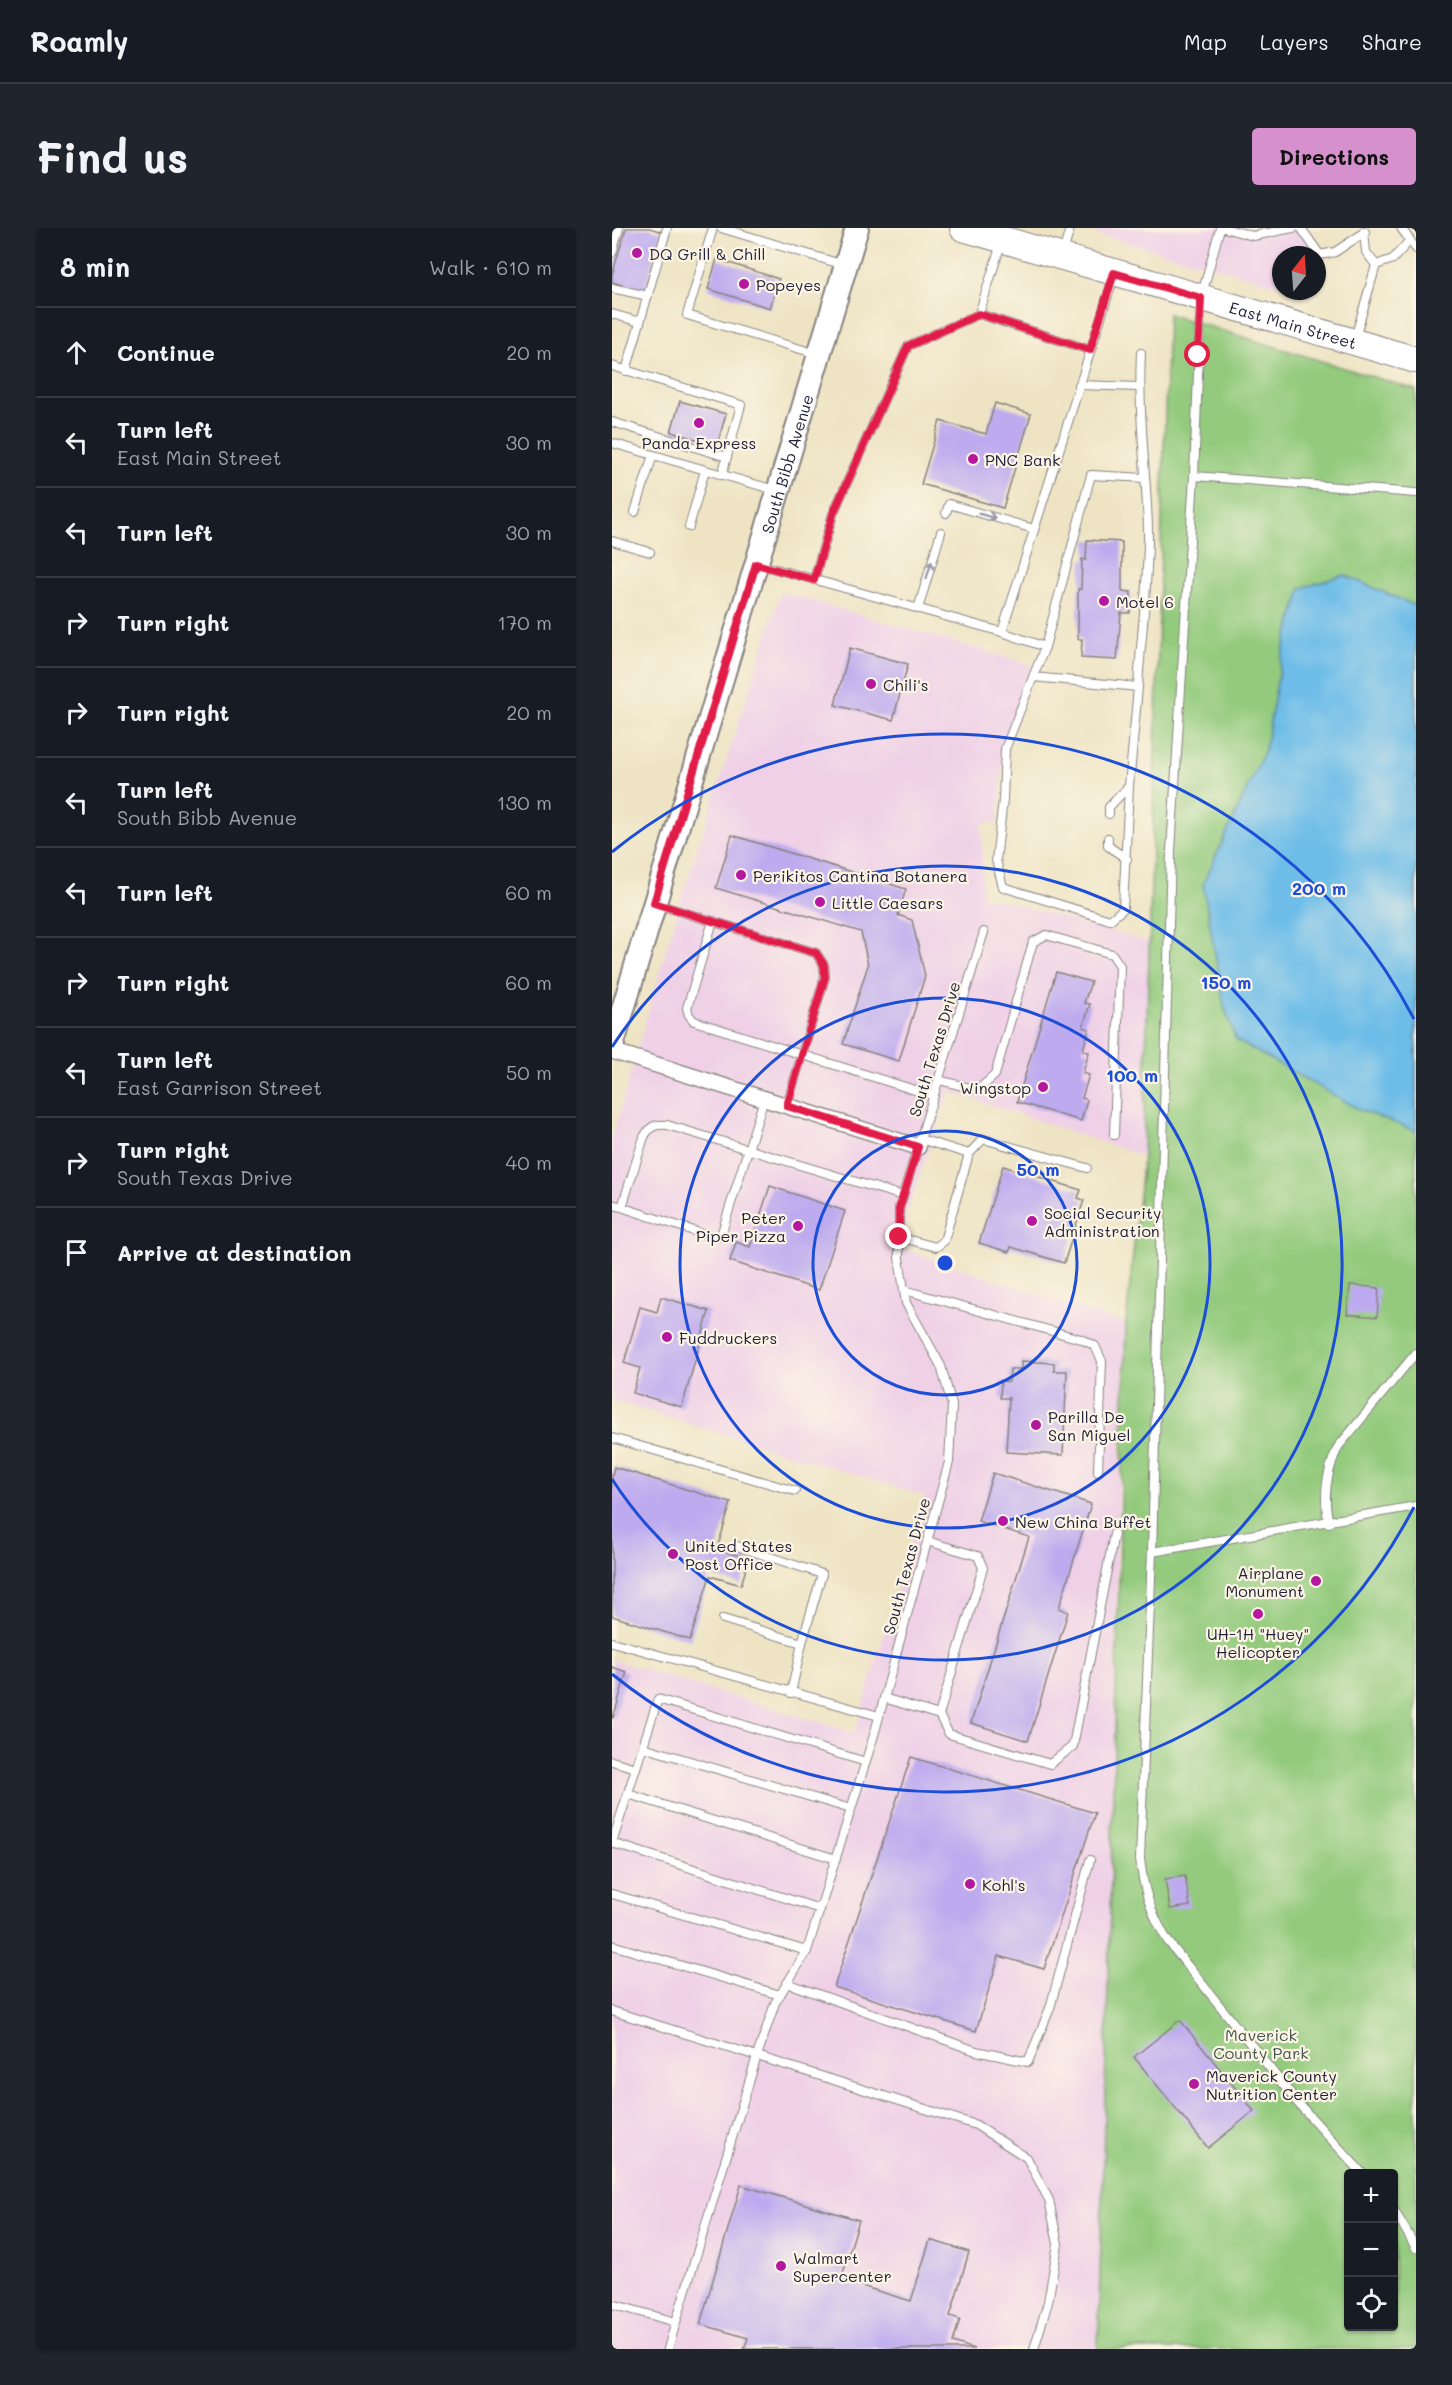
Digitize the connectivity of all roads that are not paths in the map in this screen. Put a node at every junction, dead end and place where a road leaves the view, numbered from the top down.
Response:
1 (619, 228) edge
2 (667, 228) edge
3 (713, 228) edge
4 (721, 228) edge
5 (857, 228) edge
6 (963, 228) edge
7 (1070, 228) edge
8 (1222, 228) edge
9 (1293, 228) edge
10 (1301, 228) edge
11 (1401, 228) edge
12 (1364, 230) edge
13 (1002, 239) junction
14 (1410, 240) junction
15 (1416, 249) edge
16 (612, 253) edge
17 (1062, 257) junction
18 (1376, 265) junction
19 (846, 266) junction
20 (1114, 273) junction
21 (612, 288) edge
22 (648, 296) junction
23 (1201, 298) junction
24 (612, 314) edge
25 (979, 314) junction
26 (640, 322) junction
27 (1354, 342) junction
28 (1090, 350) junction
29 (1141, 353) dead end
30 (819, 355) junction
31 (1416, 360) edge
32 (612, 366) edge
33 (626, 370) junction
34 (1079, 385) junction
35 (1139, 387) junction
36 (612, 422) edge
37 (612, 443) edge
38 (653, 455) junction
39 (727, 457) junction
40 (705, 470) junction
41 (722, 475) junction
42 (1194, 476) junction
43 (1145, 478) junction
44 (778, 491) junction
45 (1416, 493) edge
46 (635, 512) dead end
47 (946, 513) dead end
48 (688, 527) dead end
49 (1034, 530) junction
50 (940, 532) dead end
51 (612, 541) edge
52 (650, 552) dead end
53 (756, 564) junction
54 (814, 580) junction
55 (918, 609) junction
56 (1002, 632) junction
57 (1045, 647) junction
58 (1033, 677) junction
59 (1138, 687) junction
60 (1129, 786) junction
61 (1109, 814) dead end
62 (1108, 838) dead end
63 (1127, 859) junction
64 (654, 903) junction
65 (712, 921) junction
66 (984, 932) dead end
67 (612, 1049) edge
68 (802, 1055) junction
69 (939, 1080) junction
70 (934, 1096) junction
71 (764, 1099) junction
72 (787, 1106) junction
73 (1114, 1135) dead end
74 (919, 1143) junction
75 (749, 1149) junction
76 (969, 1154) junction
77 (1087, 1168) dead end
78 (903, 1197) junction
79 (612, 1204) edge
80 (622, 1207) junction
81 (899, 1237) junction
82 (904, 1290) junction
83 (1416, 1353) edge
84 (612, 1438) edge
85 (1098, 1472) dead end
86 (795, 1491) dead end
87 (1416, 1506) edge
88 (1329, 1523) junction
89 (1114, 1534) dead end
90 (927, 1541) junction
91 (736, 1546) dead end
92 (1152, 1552) junction
93 (723, 1619) dead end
94 (612, 1642) edge
95 (802, 1643) junction
96 (791, 1693) junction
97 (884, 1698) junction
98 (939, 1715) junction
99 (879, 1716) junction
100 (643, 1747) junction
101 (612, 1761) edge
102 (866, 1762) junction
103 (636, 1768) junction
104 (628, 1794) junction
105 (612, 1809) edge
106 (851, 1809) junction
107 (622, 1812) junction
108 (612, 1843) edge
109 (836, 1859) junction
110 (1090, 1860) dead end
111 (612, 1894) edge
112 (820, 1909) junction
113 (612, 1945) edge
114 (807, 1951) junction
115 (787, 1983) junction
116 (780, 1995) junction
117 (612, 2011) edge
118 (757, 2056) junction
119 (1358, 2169) edge
120 (1398, 2218) edge
121 (1416, 2248) edge
122 (612, 2304) edge
123 (676, 2322) junction
124 (668, 2349) edge
125 (1034, 2349) edge

1 - 16 lane
2 - 22 lane
3 - 30 lane
4 - 19 lane
5 - 19 main road, South Bibb Avenue
6 - 13 main road, East Main Street
7 - 17 lane
8 - 9 lane
8 - 23 lane
10 - 12 lane
11 - 14 lane
12 - 18 lane
13 - 17 main road, East Main Street
13 - 25 lane
14 - 15 lane
14 - 18 lane
17 - 20 main road, East Main Street
18 - 27 lane
19 - 30 main road, South Bibb Avenue
20 - 23 main road, East Main Street
20 - 28 lane
21 - 22 lane
22 - 26 lane
23 - 27 main road, East Main Street
23 - 42 lane
24 - 26 lane
25 - 28 lane
25 - 54 lane
26 - 33 lane
27 - 31 main road, East Main Street
28 - 34 lane
29 - 35 lane
30 - 44 main road, South Bibb Avenue
32 - 33 lane
33 - 39 lane
34 - 35 lane
34 - 49 lane
35 - 43 lane
36 - 39 lane
37 - 38 lane
38 - 40 lane
38 - 46 lane
39 - 41 lane
40 - 41 lane
40 - 48 lane
41 - 44 lane
42 - 45 lane
42 - 92 lane
43 - 57 lane
43 - 59 lane
44 - 53 main road, South Bibb Avenue
47 -> 49 lane
49 - 56 lane
55 -> 50 lane
51 - 52 lane
53 - 54 lane
53 - 64 main road, South Bibb Avenue
54 - 55 lane
55 - 56 lane
56 - 57 lane
57 - 58 lane
58 - 59 lane
58 - 63 lane
59 - 60 lane
60 - 61 lane
60 - 63 lane
62 - 63 lane
64 - 65 lane
64 - 67 main road, South Bibb Avenue
65 - 68 lane
65 - 68 lane
66 - 69 lane, South Texas Drive
67 - 71 street
68 - 70 lane
68 - 72 lane
69 - 70 lane, South Texas Drive
69 - 73 lane
70 - 74 lane, South Texas Drive
71 - 72 street
71 - 75 lane
72 - 74 street
74 - 76 lane
74 - 78 lane, South Texas Drive
75 - 78 lane
75 - 80 lane
75 - 80 lane
76 - 77 lane
76 - 81 lane
78 - 81 lane, South Texas Drive
79 - 80 lane
81 - 82 lane, South Texas Drive
82 - 85 lane
82 - 90 lane, South Texas Drive
83 - 88 lane
84 - 86 lane
87 - 88 lane
88 - 92 lane
89 - 98 lane
90 - 97 lane, South Texas Drive
90 - 98 lane
91 - 95 lane
92 - 119 lane
93 - 95 lane
94 - 96 lane
95 - 96 lane
96 - 99 lane
97 - 98 lane
97 - 99 lane, South Texas Drive
99 - 102 lane, South Texas Drive
100 - 102 lane
100 - 103 lane
100 - 106 lane
101 - 103 lane
102 - 106 lane, South Texas Drive
103 - 104 lane
104 - 107 lane
104 - 109 lane
105 - 107 lane
106 - 109 lane, South Texas Drive
107 - 108 lane
108 - 112 lane
109 - 112 lane, South Texas Drive
110 - 115 lane
111 - 114 lane
112 - 114 lane, South Texas Drive
113 - 116 lane
114 - 115 lane, South Texas Drive
115 - 116 lane, South Texas Drive
116 - 118 lane, South Texas Drive
117 - 118 lane
118 - 123 lane, South Texas Drive
118 - 125 lane
120 - 121 lane
122 - 123 lane
123 - 124 lane, South Texas Drive

